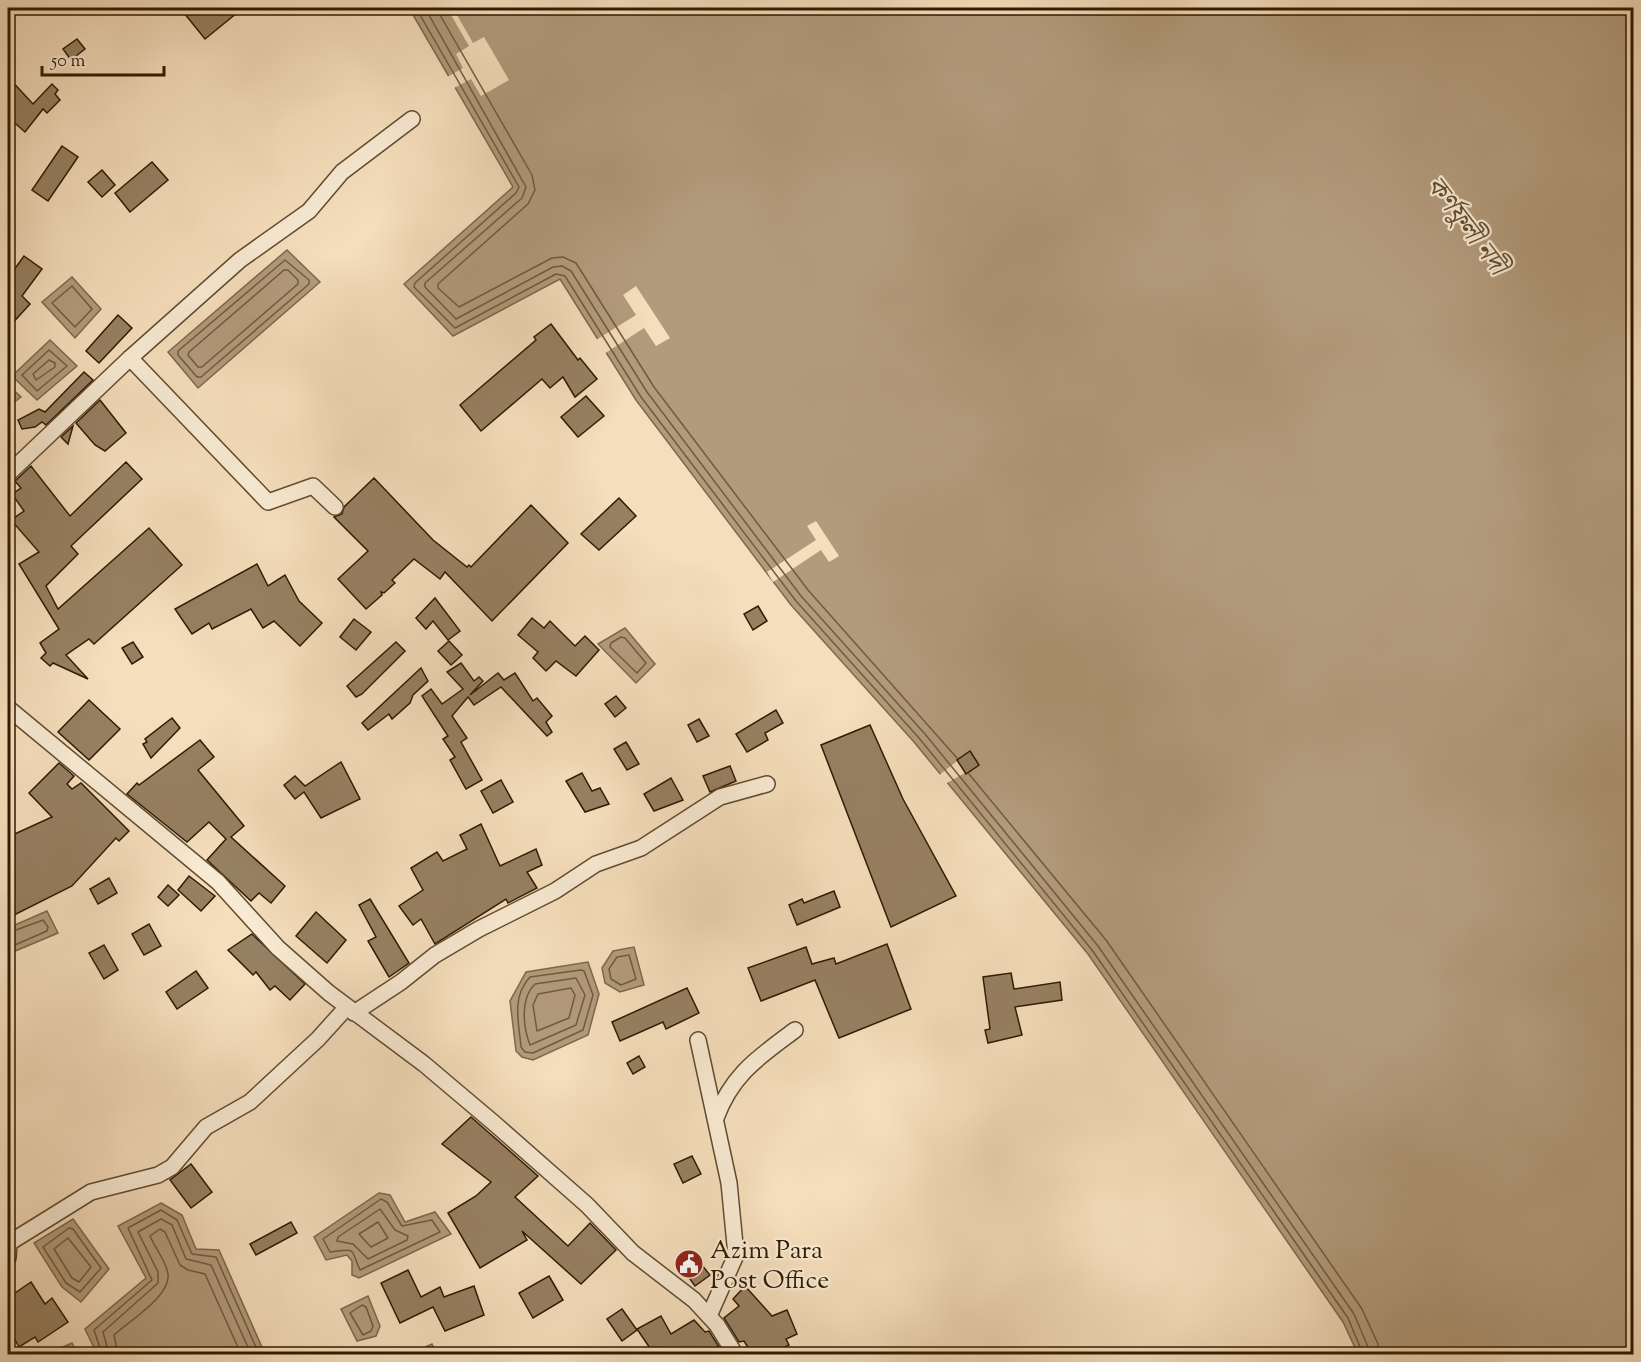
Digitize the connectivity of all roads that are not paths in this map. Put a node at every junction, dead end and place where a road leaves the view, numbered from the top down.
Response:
1 (411, 119) dead end
2 (130, 358) junction
3 (8, 474) edge
4 (335, 507) dead end
5 (8, 708) edge
6 (767, 784) dead end
7 (350, 1010) junction
8 (795, 1030) dead end
9 (698, 1040) dead end
10 (716, 1118) junction
11 (8, 1258) edge
12 (708, 1316) junction
13 (735, 1354) edge

1 - 2 street
2 - 3 street
2 - 4 street
5 - 7 street
6 - 7 street
7 - 11 street
7 - 12 street
8 - 10 street
9 - 10 street
10 - 12 street
12 - 13 street

